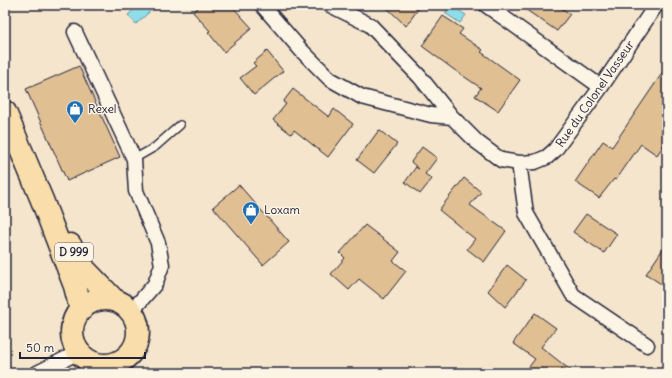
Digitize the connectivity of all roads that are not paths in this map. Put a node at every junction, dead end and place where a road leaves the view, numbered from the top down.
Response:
1 (262, 5) edge
2 (330, 5) edge
3 (486, 5) edge
4 (656, 5) edge
5 (75, 32) dead end
6 (601, 87) junction
7 (5, 112) edge
8 (452, 117) junction
9 (180, 125) dead end
10 (134, 159) junction
11 (519, 163) junction
12 (42, 200) junction
13 (114, 300) junction
14 (81, 310) junction
15 (131, 312) junction
16 (647, 345) dead end
17 (136, 346) junction
18 (94, 363) edge
19 (37, 373) edge
20 (132, 373) edge

1 - 8 street
2 - 8 street, Rue du Colonel Vasseur
3 - 6 street
4 - 6 street, Rue du Colonel Vasseur
5 - 10 street
6 - 11 street, Rue du Colonel Vasseur
7 - 12 main road, D 999
8 - 11 street, Rue du Colonel Vasseur
9 - 10 lane
10 - 15 street
11 - 16 street
12 - 13 main road, D 999
12 - 14 main road, D 999
13 - 14 main road
13 - 15 main road
14 - 18 main road
15 - 17 main road
17 - 18 main road
17 - 20 main road
18 - 19 street

